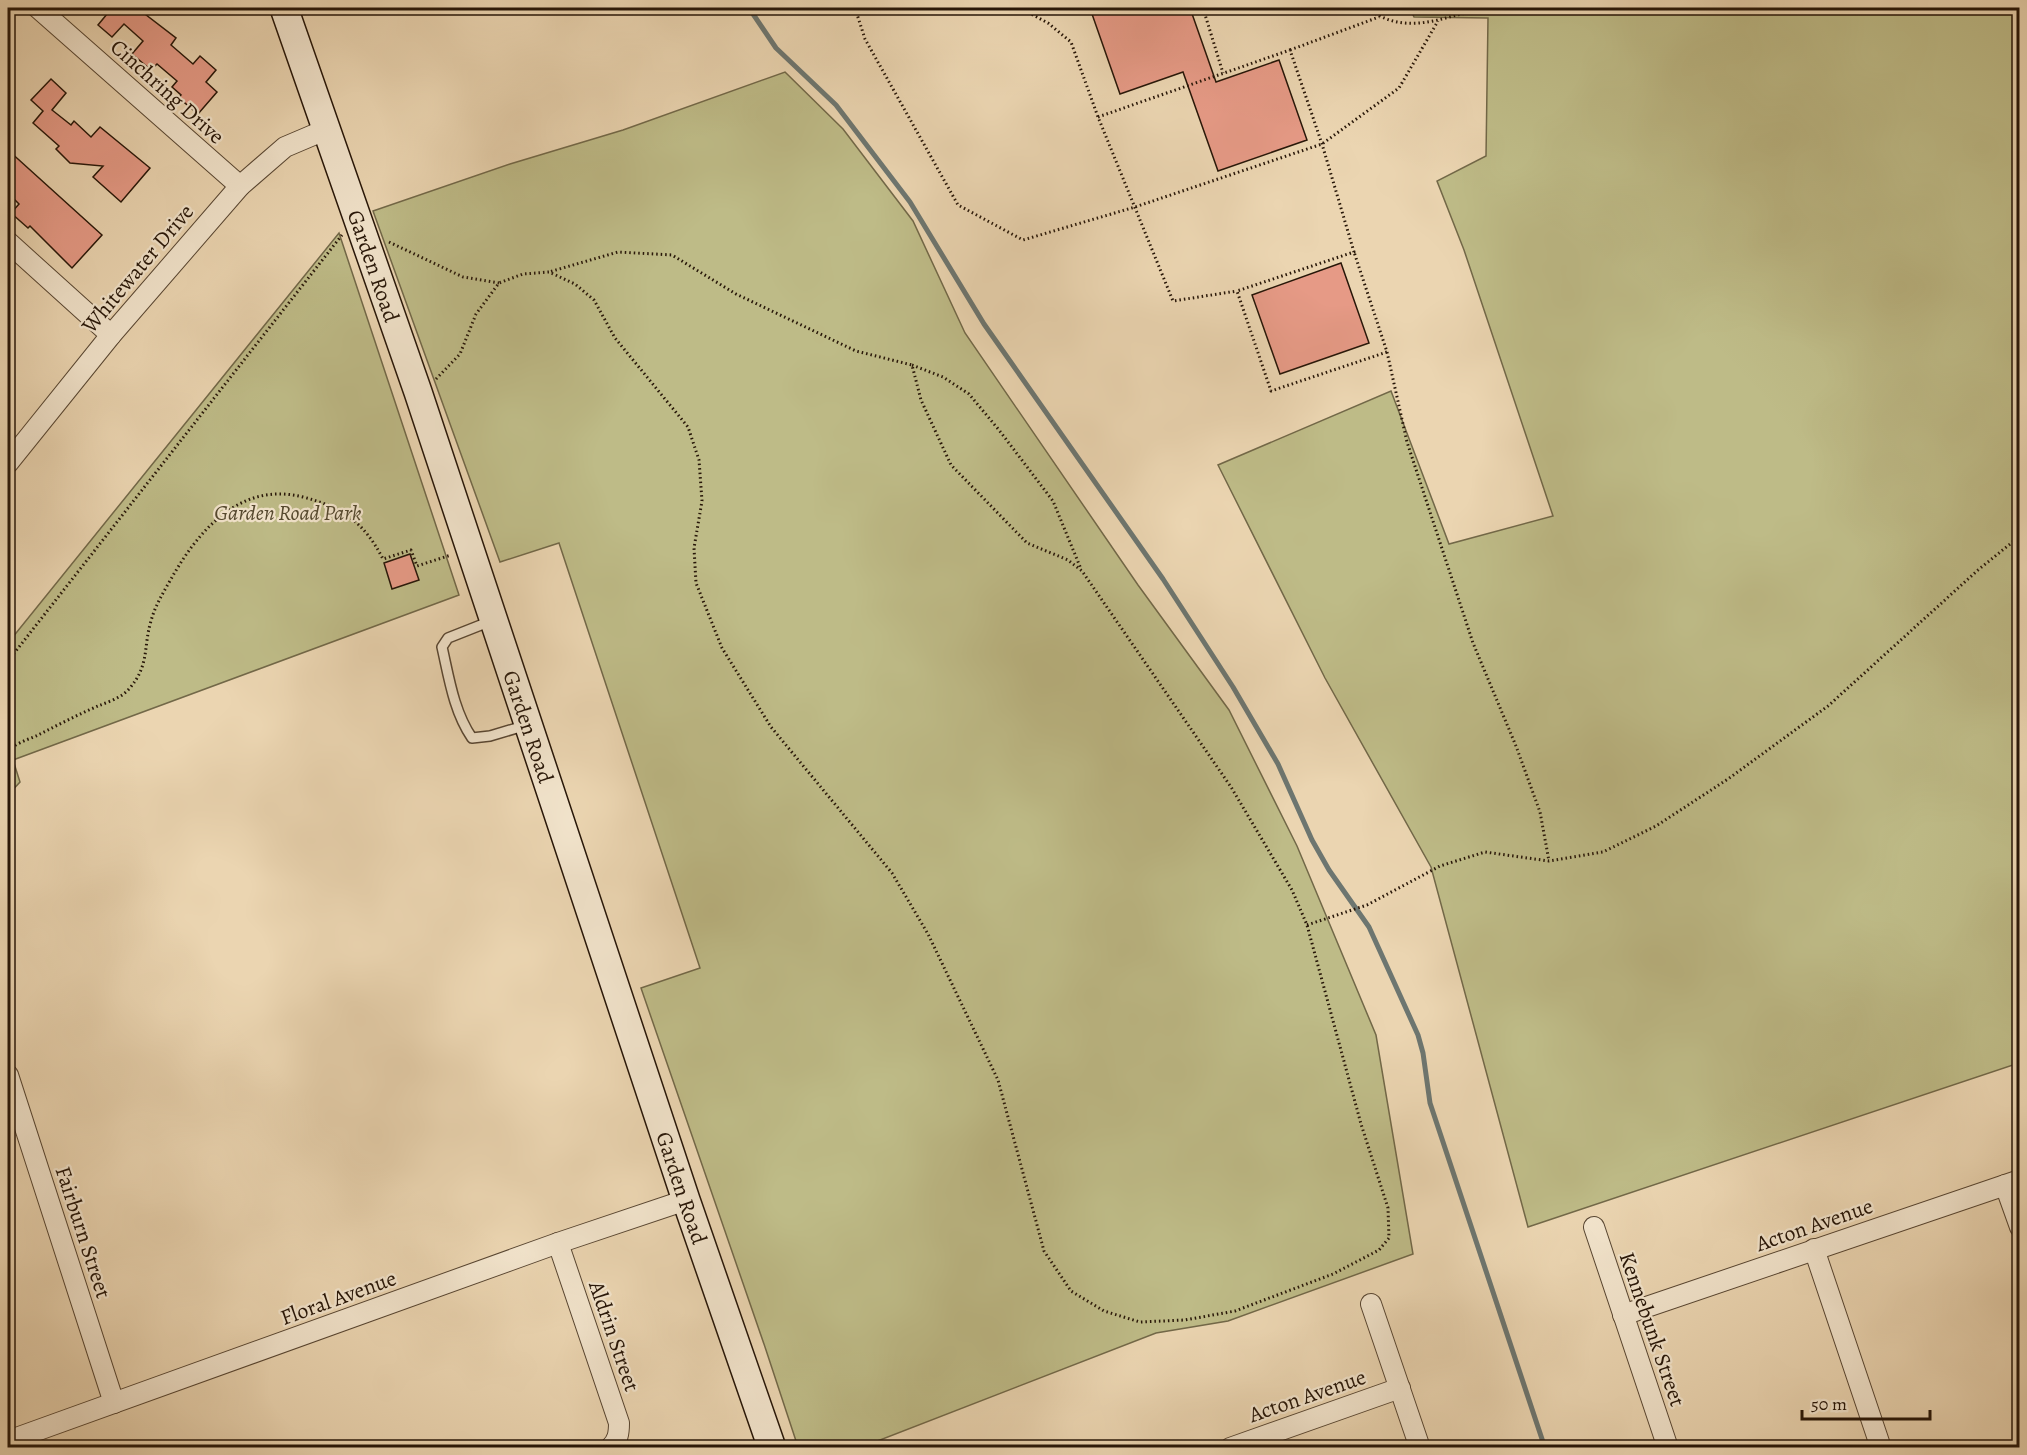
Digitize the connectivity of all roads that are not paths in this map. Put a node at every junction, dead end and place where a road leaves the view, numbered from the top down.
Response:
1 (38, 8) edge
2 (284, 8) edge
3 (325, 130) junction
4 (240, 186) junction
5 (8, 242) edge
6 (111, 335) junction
7 (8, 463) edge
8 (493, 621) junction
9 (528, 724) junction
10 (8, 1075) edge
11 (2012, 1183) edge
12 (686, 1200) junction
13 (1593, 1227) dead end
14 (2019, 1227) edge
15 (558, 1243) junction
16 (1814, 1249) junction
17 (1371, 1304) dead end
18 (1623, 1315) junction
19 (1400, 1388) junction
20 (114, 1402) junction
21 (8, 1441) edge
22 (612, 1446) edge
23 (772, 1448) edge
24 (1230, 1448) edge
25 (1420, 1448) edge
26 (1668, 1448) edge
27 (1881, 1448) edge

1 - 4 street, Cinchring Drive
2 - 3 street, Garden Road
3 - 4 street, Whitewater Drive
3 - 8 street, Garden Road
4 - 6 street, Whitewater Drive
5 - 6 street
6 - 7 street, Whitewater Drive
8 - 9 street, Garden Road
8 - 9 lane
9 - 12 street, Garden Road
10 - 20 street, Fairburn Street
11 - 14 street
11 - 16 street, Acton Avenue
12 - 15 street, Floral Avenue
12 - 23 street, Garden Road
13 - 18 street, Kennebunk Street
15 - 20 street, Floral Avenue
15 - 22 street, Aldrin Street
16 - 18 street, Acton Avenue
16 - 27 street
17 - 19 street
18 - 26 street, Kennebunk Street
19 - 24 street, Acton Avenue
19 - 25 street
20 - 21 street, Floral Avenue

